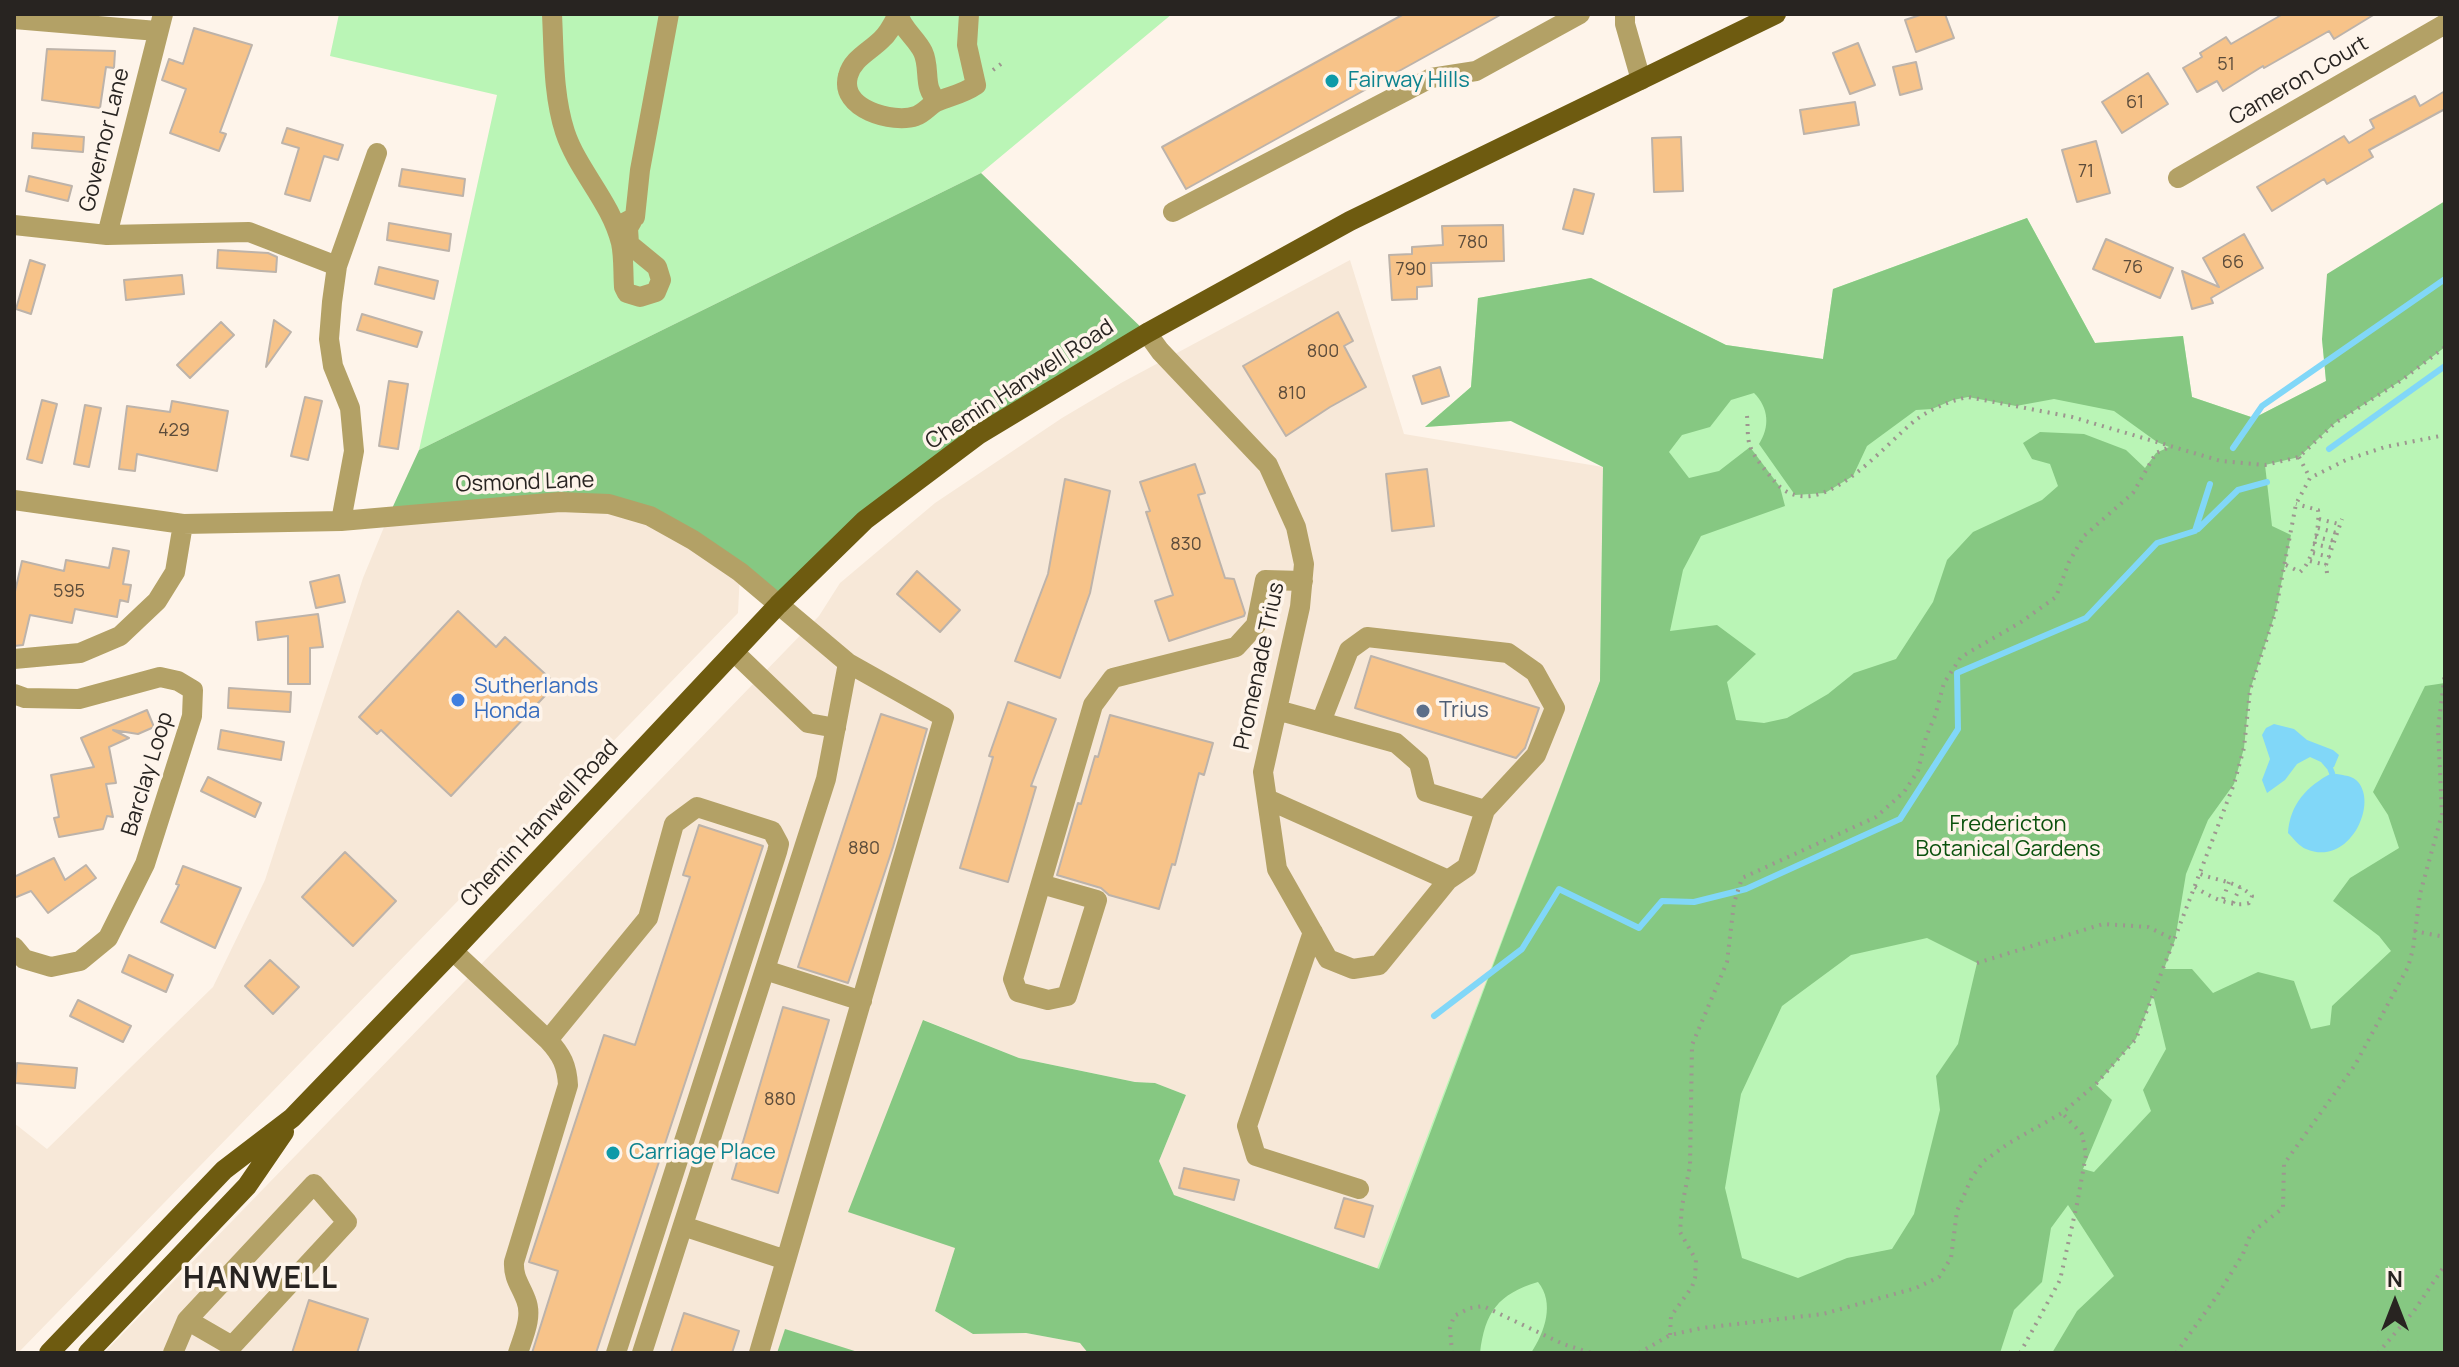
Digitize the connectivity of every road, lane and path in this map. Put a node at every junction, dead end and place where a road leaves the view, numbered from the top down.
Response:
1 (552, 14) edge
2 (669, 14) edge
3 (898, 14) edge
4 (969, 14) edge
5 (1580, 14) edge
6 (1625, 14) edge
7 (1776, 14) edge
8 (14, 19) edge
9 (160, 23) edge
10 (2445, 24) edge
11 (1641, 80) junction
12 (938, 101) junction
13 (377, 153) dead end
14 (2178, 178) dead end
15 (1173, 212) dead end
16 (14, 225) edge
17 (107, 235) junction
18 (337, 266) junction
19 (1147, 333) junction
20 (2445, 347) edge
21 (1747, 416) dead end
22 (2445, 435) edge
23 (2170, 447) junction
24 (2299, 457) junction
25 (2310, 478) junction
26 (14, 500) edge
27 (2296, 504) junction
28 (2319, 519) junction
29 (341, 521) junction
30 (183, 524) junction
31 (2318, 528) junction
32 (2337, 533) junction
33 (2315, 537) junction
34 (2335, 541) junction
35 (2313, 544) junction
36 (2333, 548) junction
37 (2312, 553) junction
38 (2330, 557) junction
39 (2310, 561) junction
40 (2286, 565) junction
41 (2326, 565) junction
42 (2327, 573) dead end
43 (1303, 581) junction
44 (778, 605) junction
45 (734, 652) junction
46 (14, 659) edge
47 (848, 663) junction
48 (2445, 673) edge
49 (14, 694) edge
50 (1277, 710) junction
51 (1321, 722) junction
52 (836, 728) junction
53 (1267, 799) junction
54 (1485, 810) junction
55 (2200, 874) junction
56 (1448, 880) junction
57 (2229, 882) junction
58 (1041, 884) junction
59 (2195, 887) junction
60 (2240, 887) junction
61 (2223, 900) junction
62 (2233, 904) junction
63 (2414, 931) junction
64 (1313, 932) junction
65 (2445, 937) edge
66 (2175, 940) junction
67 (14, 947) edge
68 (453, 951) junction
69 (1977, 963) dead end
70 (765, 970) junction
71 (862, 1001) junction
72 (548, 1040) junction
73 (2062, 1113) junction
74 (292, 1118) junction
75 (1359, 1189) dead end
76 (683, 1226) junction
77 (786, 1260) junction
78 (2445, 1265) edge
79 (187, 1320) junction
80 (1670, 1335) junction
81 (49, 1353) edge
82 (88, 1353) edge
83 (173, 1353) edge
84 (518, 1353) edge
85 (616, 1353) edge
86 (642, 1353) edge
87 (759, 1353) edge
88 (1452, 1353) edge
89 (1591, 1353) edge
90 (1639, 1353) edge
91 (2020, 1353) edge
92 (2176, 1353) edge
93 (2378, 1353) edge

1 - 2 street
3 - 12 street
3 - 12 street
4 - 12 street
5 - 15 street
6 - 11 street
7 - 11 main road, Chemin Hanwell Road
8 - 9 street
9 - 17 street, Governor Lane
10 - 14 street, Cameron Court
11 - 19 main road, Chemin Hanwell Road
13 - 18 street
16 - 17 street, Governor Lane
17 - 18 street
18 - 29 street
19 - 43 street, Promenade Trius
19 - 44 main road, Chemin Hanwell Road
20 - 24 path
21 - 23 path
22 - 25 path
23 - 24 path
23 - 80 path
24 - 25 path
25 - 27 path
26 - 30 street, Osmond Lane
27 - 28 path
27 - 40 path
28 - 31 path
28 - 32 path
29 - 30 street, Osmond Lane
29 - 44 street, Osmond Lane
30 - 46 street
31 - 32 path
31 - 33 path
32 - 34 path
33 - 34 path
33 - 35 path
34 - 36 path
35 - 36 path
35 - 37 path
36 - 38 path
37 - 38 path
37 - 39 path
38 - 41 path
39 - 40 path
39 - 41 path
40 - 55 path
41 - 42 path
43 - 50 street, Promenade Trius
43 - 58 street
44 - 45 main road, Chemin Hanwell Road
44 - 47 street, Osmond Lane
45 - 52 street
45 - 68 main road, Chemin Hanwell Road
47 - 52 street
47 - 71 street, Osmond Lane
48 - 63 path
49 - 67 street, Barclay Loop
50 - 51 street
50 - 53 street, Promenade Trius
51 - 54 street
51 - 54 street
52 - 70 street
53 - 56 street
53 - 64 street, Promenade Trius
54 - 56 street, Promenade Trius
55 - 57 path
55 - 59 path
56 - 64 street, Promenade Trius
57 - 60 path
57 - 61 path
58 - 58 street
59 - 61 path
59 - 66 path
60 - 62 path
60 - 62 path
61 - 62 path
63 - 65 path
63 - 92 path
64 - 75 street
66 - 69 path
66 - 73 path
68 - 72 street
68 - 74 main road, Chemin Hanwell Road
70 - 71 street
70 - 76 street
71 - 77 street
72 - 84 street
72 - 85 street
73 - 80 path
73 - 91 path
74 - 81 main road, Chemin Hanwell Road
74 - 82 main road, Chemin Hanwell Road
76 - 77 street
76 - 86 street
77 - 87 street
78 - 93 path
79 - 79 street
79 - 83 street
80 - 90 path
88 - 89 path

